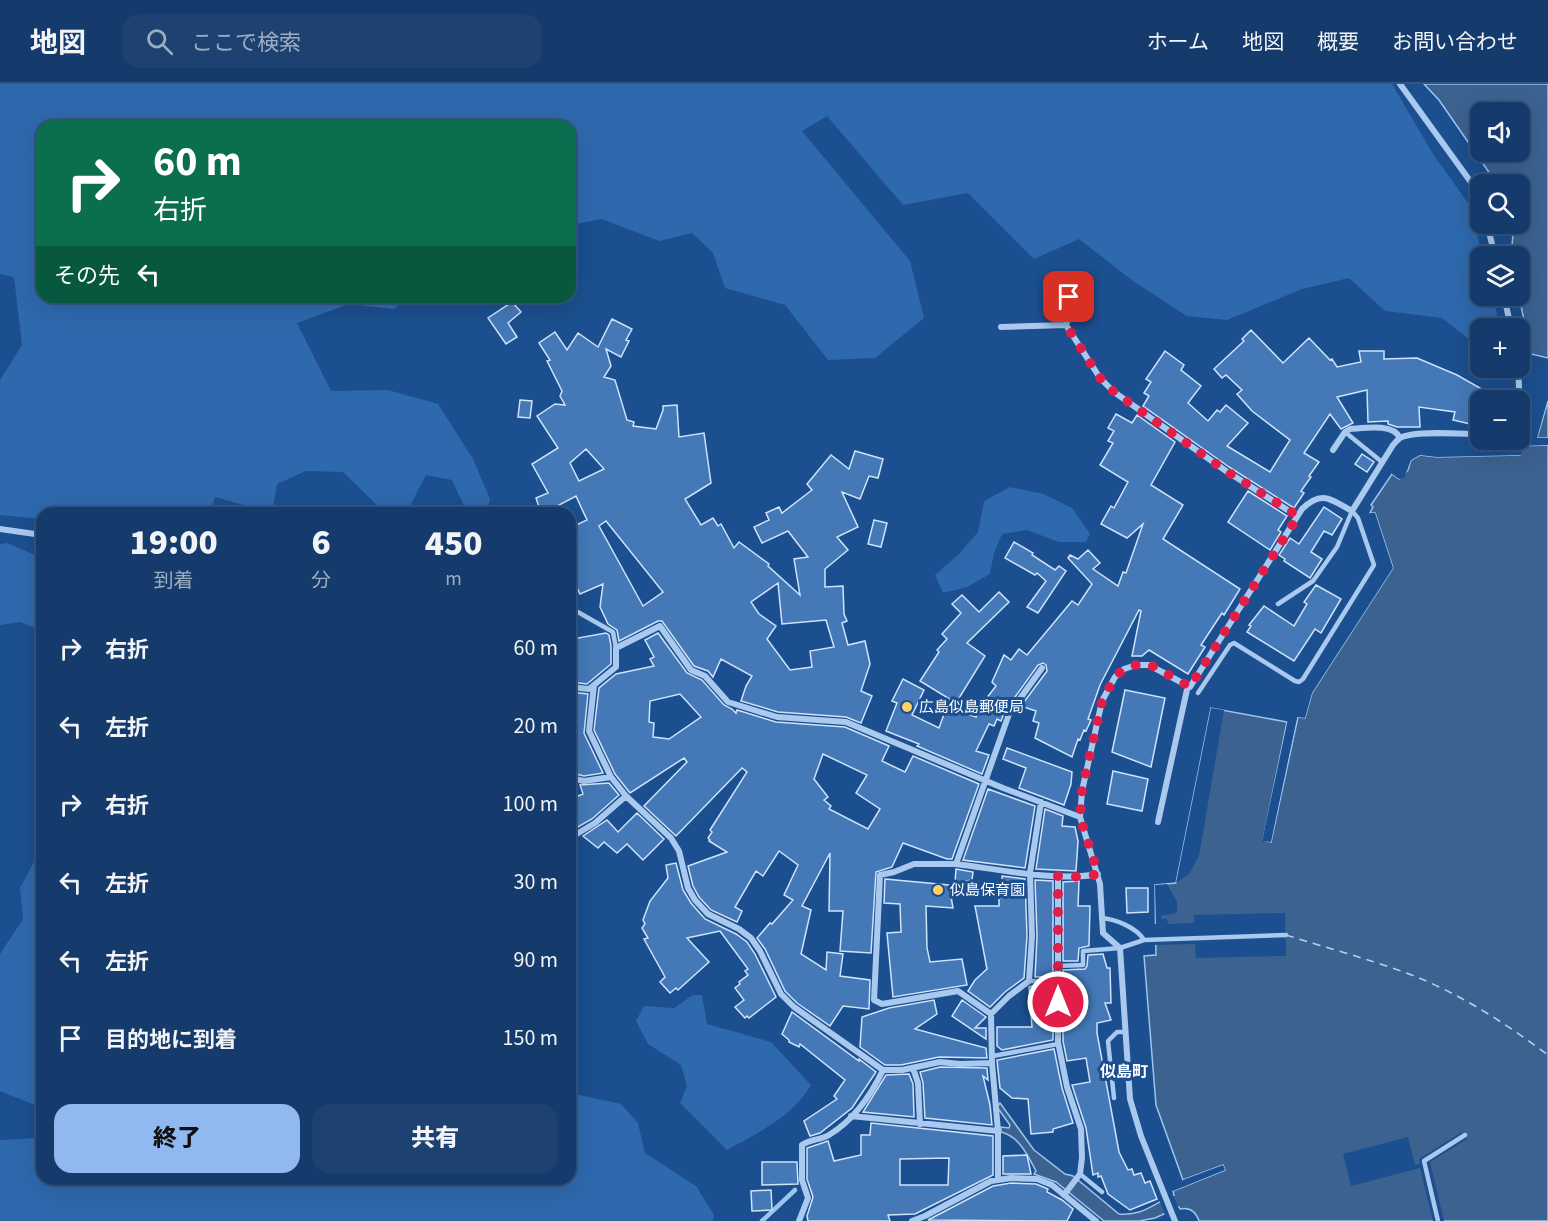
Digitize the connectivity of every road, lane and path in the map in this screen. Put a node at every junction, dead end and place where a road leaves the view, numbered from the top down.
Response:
1 (1400, 84) edge
2 (1470, 181) edge
3 (1072, 277) dead end
4 (1066, 325) junction
5 (1001, 327) dead end
6 (1345, 432) junction
7 (1470, 434) edge
8 (1400, 438) junction
9 (1333, 450) dead end
10 (1382, 462) junction
11 (1352, 511) junction
12 (1298, 516) junction
13 (0, 529) edge
14 (36, 534) edge
15 (1278, 604) dead end
16 (576, 611) dead end
17 (616, 648) junction
18 (1042, 668) dead end
19 (594, 685) junction
20 (1188, 685) junction
21 (576, 688) edge
22 (1198, 693) dead end
23 (611, 777) junction
24 (576, 779) edge
25 (986, 781) junction
26 (626, 796) junction
27 (1041, 802) junction
28 (1080, 817) junction
29 (1158, 822) dead end
30 (576, 834) edge
31 (956, 864) junction
32 (1030, 873) junction
33 (1098, 874) junction
34 (1058, 876) junction
35 (1101, 918) junction
36 (1286, 935) dead end
37 (1144, 940) junction
38 (1120, 948) junction
39 (1058, 966) junction
40 (1029, 981) junction
41 (1058, 981) junction
42 (991, 1014) junction
43 (1126, 1032) junction
44 (1058, 1044) junction
45 (992, 1059) junction
46 (913, 1068) junction
47 (883, 1070) junction
48 (1114, 1098) dead end
49 (851, 1116) junction
50 (920, 1124) junction
51 (998, 1131) junction
52 (1465, 1135) dead end
53 (1079, 1176) junction
54 (998, 1179) junction
55 (1102, 1191) dead end
56 (1065, 1193) junction
57 (1173, 1218) edge
58 (799, 1221) edge
59 (912, 1221) edge
60 (1096, 1221) edge
61 (1438, 1221) edge

1 - 2 street
3 - 4 street
4 - 5 street
4 - 12 street
6 - 8 street
6 - 9 street
6 - 10 lane
7 - 8 street
8 - 10 street
10 - 11 street
11 - 12 street
11 - 15 lane
11 - 22 lane
12 - 20 street
13 - 14 street
16 - 17 lane
17 - 19 street
17 - 25 street
18 - 25 street
19 - 21 street
19 - 23 street
20 - 28 street
20 - 29 street
23 - 24 street
23 - 26 street
25 - 27 street
25 - 31 street
26 - 30 street
26 - 47 street
27 - 28 street
27 - 32 street
28 - 33 street
31 - 32 street
31 - 42 street
32 - 34 street
32 - 40 street
33 - 34 street
33 - 35 street
34 - 39 street
35 - 37 lane
35 - 38 street
36 - 37 lane
37 - 38 lane
38 - 39 lane
38 - 43 street
39 - 41 street
40 - 41 lane
40 - 42 street
41 - 44 street
42 - 45 street
43 - 48 lane
43 - 57 street
44 - 45 lane
44 - 53 street
45 - 46 street
45 - 51 street
46 - 47 street
46 - 50 street
47 - 49 street
49 - 50 street
49 - 58 street
50 - 51 street
51 - 54 street
52 - 61 lane
53 - 55 lane
53 - 56 street
54 - 56 street
54 - 59 street
56 - 60 street

